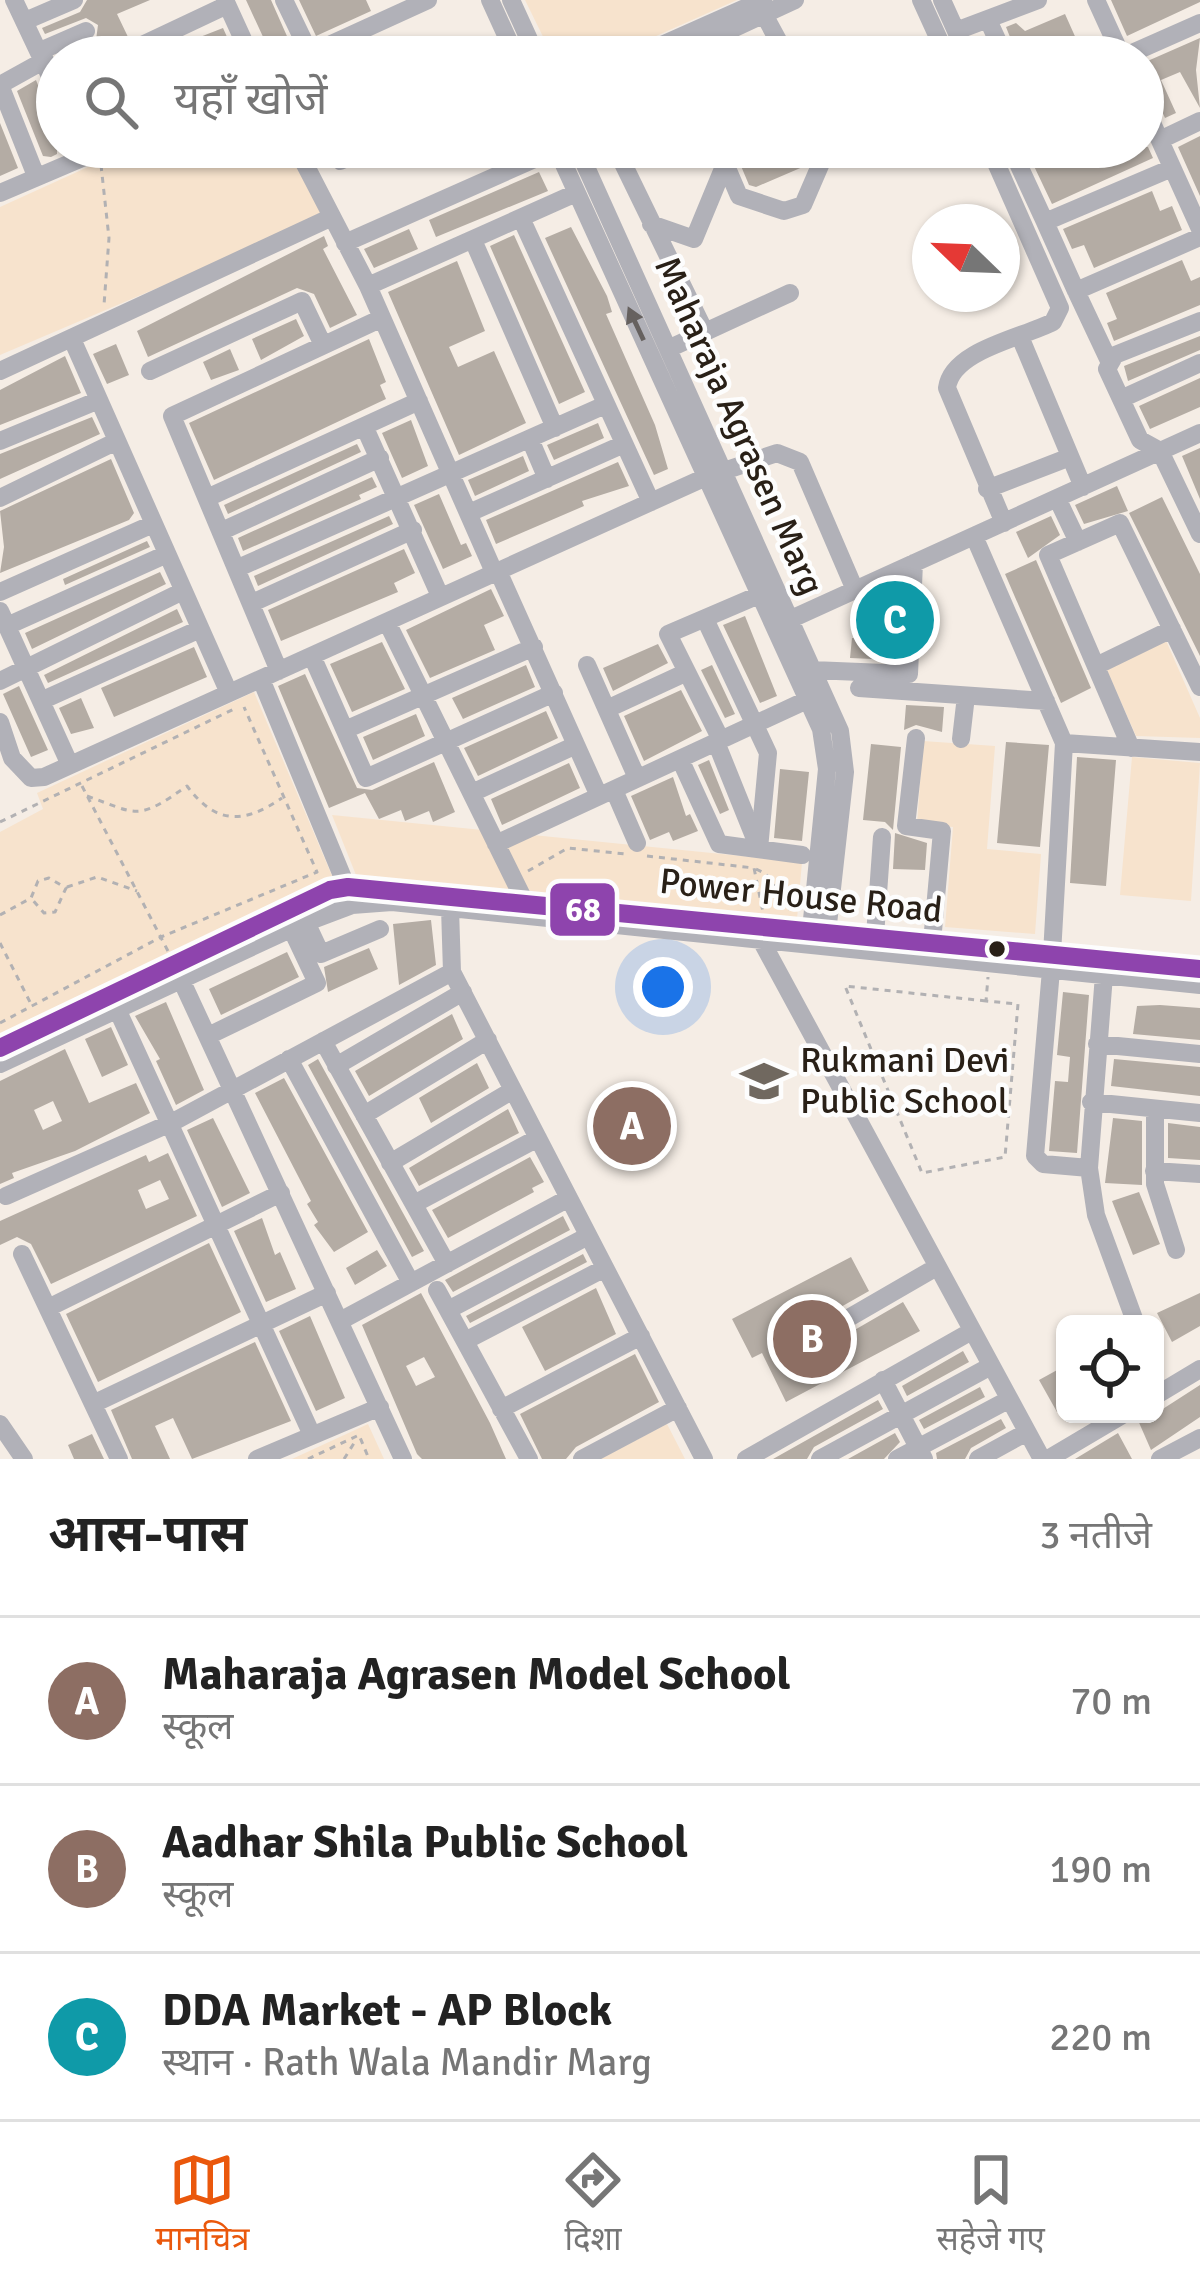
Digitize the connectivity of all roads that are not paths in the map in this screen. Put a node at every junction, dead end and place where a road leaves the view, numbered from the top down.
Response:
1 (14, 0) edge
2 (74, 0) edge
3 (284, 0) edge
4 (428, 0) edge
5 (490, 0) edge
6 (511, 0) edge
7 (795, 0) edge
8 (921, 0) edge
9 (942, 0) edge
10 (1038, 0) edge
11 (1096, 0) edge
12 (226, 3) edge
13 (761, 6) edge
14 (25, 21) junction
15 (989, 22) junction
16 (1200, 23) edge
17 (86, 31) dead end
18 (956, 32) junction
19 (77, 36) edge
20 (159, 36) edge
21 (241, 36) edge
22 (299, 36) edge
23 (349, 36) edge
24 (506, 36) edge
25 (527, 36) edge
26 (687, 36) edge
27 (709, 36) edge
28 (776, 36) edge
29 (937, 36) edge
30 (958, 36) edge
31 (995, 36) edge
32 (1112, 36) edge
33 (1164, 39) edge
34 (36, 42) edge
35 (36, 61) edge
36 (0, 85) edge
37 (1200, 121) edge
38 (1164, 138) edge
39 (1164, 149) edge
40 (54, 168) edge
41 (307, 168) edge
42 (517, 168) edge
43 (569, 168) edge
44 (573, 168) edge
45 (626, 168) edge
46 (717, 168) edge
47 (727, 168) edge
48 (819, 168) edge
49 (998, 168) edge
50 (1020, 168) edge
51 (1172, 168) junction
52 (36, 176) junction
53 (0, 193) edge
54 (576, 193) junction
55 (332, 217) junction
56 (521, 218) junction
57 (1045, 222) junction
58 (651, 224) junction
59 (1199, 228) edge
60 (473, 240) junction
61 (345, 242) junction
62 (368, 286) junction
63 (1076, 291) junction
64 (790, 293) dead end
65 (380, 319) junction
66 (1200, 321) edge
67 (705, 332) junction
68 (72, 339) junction
69 (1021, 339) junction
70 (323, 345) junction
71 (668, 349) junction
72 (1109, 361) junction
73 (1200, 363) edge
74 (150, 370) dead end
75 (0, 371) edge
76 (1121, 399) junction
77 (99, 400) junction
78 (419, 400) junction
79 (605, 405) junction
80 (365, 428) junction
81 (555, 428) junction
82 (1200, 433) edge
83 (530, 440) junction
84 (0, 441) edge
85 (117, 442) junction
86 (624, 444) junction
87 (1160, 452) junction
88 (1070, 457) junction
89 (380, 458) junction
90 (452, 473) junction
91 (715, 474) junction
92 (548, 478) junction
93 (1083, 487) junction
94 (987, 489) junction
95 (1192, 496) edge
96 (0, 498) edge
97 (208, 498) junction
98 (1057, 498) junction
99 (400, 499) junction
100 (651, 502) junction
101 (469, 514) junction
102 (1004, 523) junction
103 (153, 524) junction
104 (413, 530) junction
105 (222, 531) junction
106 (1200, 534) edge
107 (974, 536) junction
108 (1078, 542) junction
109 (167, 554) junction
110 (914, 563) junction
111 (238, 568) junction
112 (496, 572) junction
113 (855, 590) junction
114 (183, 591) junction
115 (0, 592) edge
116 (440, 596) junction
117 (759, 596) junction
118 (252, 603) junction
119 (4, 618) edge
120 (705, 619) junction
121 (387, 622) junction
122 (781, 624) junction
123 (200, 629) junction
124 (1172, 629) junction
125 (534, 647) junction
126 (312, 656) junction
127 (587, 665) dead end
128 (1096, 666) junction
129 (27, 668) junction
130 (812, 670) junction
131 (687, 672) junction
132 (270, 675) junction
133 (0, 681) edge
134 (1200, 687) edge
135 (859, 688) dead end
136 (229, 693) junction
137 (554, 693) junction
138 (967, 696) junction
139 (425, 698) junction
140 (43, 700) junction
141 (807, 700) junction
142 (1046, 701) junction
143 (607, 709) junction
144 (0, 722) edge
145 (753, 725) junction
146 (344, 730) junction
147 (916, 738) dead end
148 (962, 739) dead end
149 (446, 741) junction
150 (719, 741) junction
151 (1064, 743) junction
152 (577, 745) junction
153 (1131, 748) junction
154 (1200, 752) edge
155 (680, 759) junction
156 (70, 765) junction
157 (637, 778) junction
158 (472, 793) junction
159 (606, 793) junction
160 (882, 836) dead end
161 (637, 843) dead end
162 (496, 844) junction
163 (802, 855) dead end
164 (757, 859) junction
165 (350, 896) junction
166 (532, 901) junction
167 (324, 904) junction
168 (450, 908) junction
169 (298, 925) junction
170 (380, 929) dead end
171 (759, 930) junction
172 (815, 936) junction
173 (874, 936) junction
174 (932, 942) junction
175 (1052, 962) junction
176 (1200, 969) edge
177 (178, 972) junction
178 (452, 972) junction
179 (1104, 975) junction
180 (1200, 985) edge
181 (463, 992) junction
182 (118, 1009) junction
183 (208, 1036) junction
184 (488, 1040) junction
185 (323, 1041) junction
186 (1097, 1044) junction
187 (0, 1048) edge
188 (1200, 1054) edge
189 (289, 1060) junction
190 (0, 1064) edge
191 (336, 1066) junction
192 (232, 1090) junction
193 (513, 1090) junction
194 (1091, 1102) junction
195 (1155, 1108) junction
196 (1200, 1113) edge
197 (364, 1115) junction
198 (173, 1122) junction
199 (538, 1138) junction
200 (390, 1163) junction
201 (1089, 1168) junction
202 (1154, 1171) junction
203 (1200, 1174) edge
204 (280, 1193) junction
205 (7, 1196) dead end
206 (569, 1198) junction
207 (413, 1204) junction
208 (215, 1224) junction
209 (589, 1236) junction
210 (1176, 1250) dead end
211 (22, 1254) dead end
212 (447, 1264) junction
213 (605, 1268) junction
214 (935, 1268) junction
215 (411, 1283) junction
216 (437, 1290) dead end
217 (327, 1293) junction
218 (47, 1308) junction
219 (448, 1310) junction
220 (1133, 1315) edge
221 (340, 1322) junction
222 (261, 1324) junction
223 (833, 1327) dead end
224 (970, 1332) junction
225 (640, 1336) junction
226 (465, 1341) junction
227 (989, 1367) junction
228 (1200, 1369) edge
229 (883, 1380) junction
230 (1164, 1385) edge
231 (1008, 1400) junction
232 (93, 1404) junction
233 (380, 1407) junction
234 (678, 1408) junction
235 (501, 1409) junction
236 (901, 1413) junction
237 (1108, 1423) edge
238 (0, 1424) edge
239 (1027, 1432) junction
240 (312, 1436) junction
241 (1200, 1438) edge
242 (921, 1453) edge
243 (759, 1456) edge
244 (24, 1459) edge
245 (119, 1459) edge
246 (257, 1459) edge
247 (403, 1459) edge
248 (529, 1459) edge
249 (582, 1459) edge
250 (704, 1459) edge
251 (820, 1459) edge
252 (897, 1459) edge
253 (978, 1459) edge
254 (1045, 1459) edge
255 (1160, 1459) edge

1 - 14 street
2 - 14 street
3 - 22 street
4 - 23 street
5 - 24 street
6 - 25 street
7 - 13 street
8 - 29 street
9 - 18 street
10 - 15 street
11 - 32 street
12 - 20 street
12 - 21 street
13 - 26 street
13 - 27 street
13 - 28 street
14 - 34 street
15 - 18 street
15 - 31 street
16 - 33 street
17 - 19 street
18 - 30 street
35 - 36 street
36 - 52 street
37 - 38 street
39 - 51 street
40 - 52 street
41 - 55 street
42 - 61 street
43 - 54 street, Maharaja Agrasen Marg
44 - 71 street, Maharaja Agrasen Marg
45 - 58 street
46 - 58 street
47 - 48 street
49 - 69 street
50 - 57 street
51 - 57 street
51 - 59 street
52 - 53 street
54 - 56 street
91 -> 54 street, Maharaja Agrasen Marg
55 - 61 street
55 - 68 street
56 - 60 street
56 - 79 street
57 - 63 street
58 - 67 street
59 - 63 street
60 - 62 street
60 - 81 street
61 - 62 street
62 - 65 street
63 - 72 street
64 - 67 street
65 - 70 street
65 - 78 street
66 - 72 street
67 - 71 street
68 - 75 street
68 - 77 street
69 - 88 street
69 - 94 street
70 - 74 street
70 - 97 street
71 - 91 street, Maharaja Agrasen Marg
72 - 76 street
73 - 76 street
76 - 87 street
77 - 84 street
77 - 85 street
78 - 80 street
78 - 90 street
79 - 81 street
79 - 86 street
80 - 89 street
80 - 97 street
81 - 83 street
82 - 87 street
83 - 90 street
83 - 92 street
85 - 96 street
85 - 103 street
86 - 92 street
86 - 100 street
87 - 93 street
87 - 95 street
88 - 93 street
88 - 94 street
89 - 99 street
89 - 105 street
90 - 99 street
90 - 101 street
91 - 100 street
91 - 113 street
91 - 117 street, Maharaja Agrasen Marg
91 - 122 street, Maharaja Agrasen Marg
92 - 101 street
93 - 98 street
94 - 102 street
95 - 106 street
97 - 105 street
98 - 102 street
98 - 108 street
99 - 104 street
99 - 111 street
100 - 112 street
101 - 112 street
102 - 107 street
103 - 109 street
103 - 115 street
104 - 116 street
104 - 118 street
105 - 111 street
107 - 110 street
107 - 142 street
108 - 124 street
108 - 128 street
109 - 114 street
109 - 119 street
110 - 113 street
110 - 130 street
111 - 118 street
112 - 116 street
112 - 125 street
113 - 122 street
114 - 123 street
114 - 129 street
116 - 121 street
117 - 120 street
117 - 122 street, Maharaja Agrasen Marg
118 - 132 street
119 - 129 street
120 - 131 street
120 - 145 street
121 - 126 street
121 - 139 street
122 - 130 street, Maharaja Agrasen Marg
122 - 141 street, Maharaja Agrasen Marg
123 - 136 street
123 - 140 street
124 - 128 street
124 - 134 street
125 - 137 street
125 - 139 street
126 - 132 street
126 - 146 street
127 - 143 street
128 - 153 street
129 - 133 street
129 - 140 street
130 - 172 street, Maharaja Agrasen Marg
131 - 143 street
131 - 150 street
132 - 136 street
132 - 165 street
135 - 138 street
136 - 156 street
137 - 149 street
137 - 152 street
138 - 142 street
138 - 148 street
139 - 146 street
139 - 149 street
140 - 156 street
141 - 145 street
141 - 172 street, Maharaja Agrasen Marg
142 - 151 street
143 - 157 street
144 - 156 street
145 - 150 street
145 - 164 street
146 - 149 street
147 - 174 street
149 - 158 street
150 - 155 street
150 - 164 street
151 - 153 street
151 - 175 street
152 - 158 street
152 - 159 street
153 - 154 street
155 - 157 street
155 - 164 street
157 - 159 street
158 - 162 street
159 - 161 street
159 - 162 street
160 - 173 street
162 - 166 street
163 - 164 street
165 - 166 street, Power House Road
165 - 167 street, Power House Road
165 - 168 street, Power House Road
166 - 171 street, Power House Road
167 - 169 street, Power House Road
167 - 177 street, Power House Road
168 - 171 street, Power House Road
168 - 178 street
169 - 170 street
169 - 177 street, Power House Road
169 - 183 street
171 - 172 street, Power House Road
171 - 214 street
172 - 173 street, Power House Road
172 - 175 street, Power House Road
173 - 174 street, Power House Road
174 - 175 street, Power House Road
175 - 176 street, Power House Road
175 - 179 street, Power House Road
175 - 201 street
177 - 182 street, Power House Road
177 - 183 street
177 - 187 street, Power House Road
178 - 181 street
178 - 185 street
179 - 180 street, Power House Road
179 - 186 street
181 - 184 street
181 - 191 street
182 - 190 street, Power House Road
182 - 198 street
183 - 192 street
184 - 193 street
184 - 197 street
185 - 189 street
185 - 191 street
186 - 188 street
186 - 194 street
189 - 192 street
189 - 215 street
191 - 197 street
192 - 198 street
192 - 204 street
193 - 199 street
193 - 200 street
194 - 195 street
194 - 201 street
195 - 196 street
195 - 202 street
197 - 200 street
198 - 205 street
198 - 208 street
199 - 206 street
199 - 207 street
200 - 207 street
201 - 220 street
202 - 203 street
202 - 210 street
204 - 208 street
204 - 217 street
206 - 209 street
206 - 212 street
207 - 212 street
208 - 218 street
208 - 222 street
209 - 213 street
209 - 219 street
211 - 218 street
212 - 215 street
213 - 225 street
213 - 226 street
214 - 223 street
214 - 224 street
215 - 221 street
216 - 219 street
217 - 221 street
217 - 222 street
218 - 232 street
219 - 226 street
221 - 233 street
222 - 232 street
222 - 240 street
224 - 227 street
224 - 229 street
225 - 234 street
225 - 235 street
226 - 235 street
227 - 231 street
227 - 236 street
228 - 230 street
229 - 236 street
229 - 243 street
231 - 239 street
231 - 242 street
232 - 245 street
233 - 240 street
233 - 247 street
234 - 249 street
234 - 250 street
235 - 248 street
236 - 242 street
236 - 251 street
237 - 254 street
238 - 244 street
239 - 253 street
239 - 254 street
240 - 246 street
241 - 255 street
242 - 252 street

